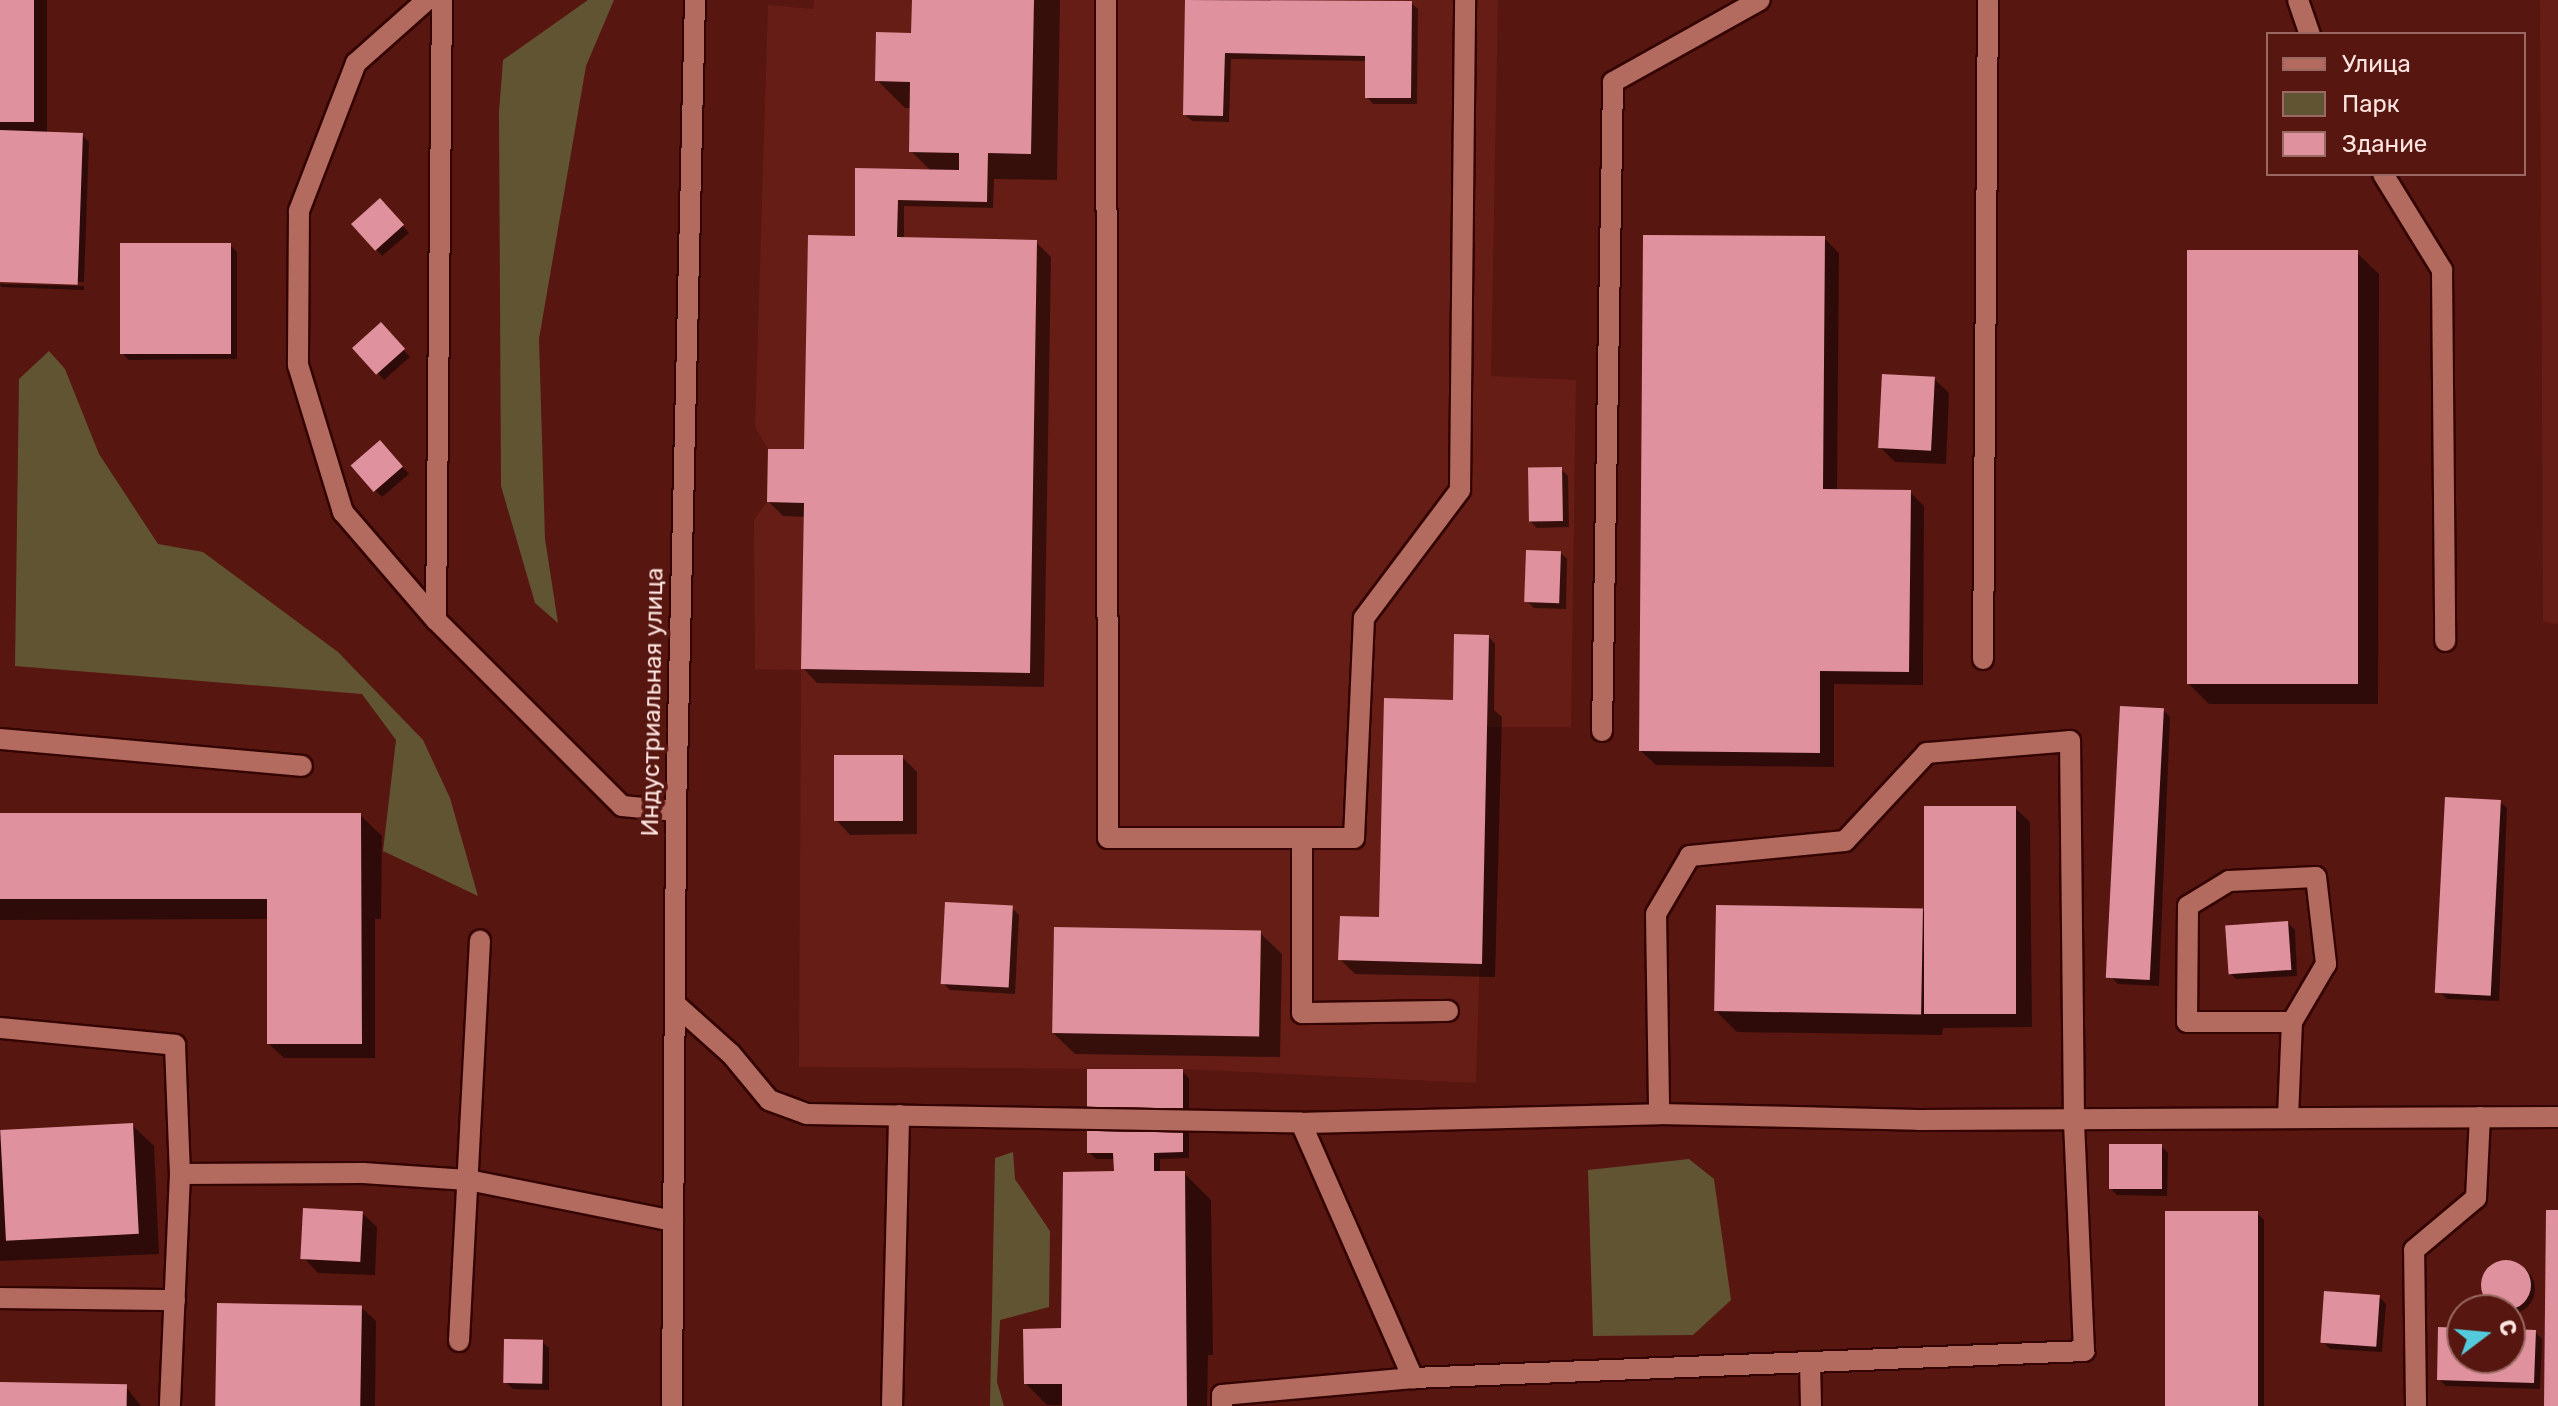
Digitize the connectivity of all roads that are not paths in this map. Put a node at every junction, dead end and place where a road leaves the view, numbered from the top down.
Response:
1 (427, 0) edge
2 (442, 0) edge
3 (695, 0) edge
4 (1106, 0) edge
5 (1465, 0) edge
6 (1760, 0) edge
7 (1988, 0) edge
8 (2298, 0) edge
9 (2309, 32) edge
10 (2384, 176) edge
11 (436, 620) junction
12 (2445, 641) dead end
13 (1983, 659) dead end
14 (1602, 731) dead end
15 (0, 739) edge
16 (302, 766) dead end
17 (676, 811) junction
18 (1302, 838) junction
19 (480, 941) dead end
20 (675, 1004) junction
21 (1448, 1011) dead end
22 (2292, 1022) junction
23 (0, 1028) edge
24 (1659, 1114) junction
25 (899, 1115) junction
26 (2288, 1117) junction
27 (2480, 1117) junction
28 (2558, 1117) edge
29 (2074, 1119) junction
30 (1301, 1123) junction
31 (180, 1174) junction
32 (468, 1180) junction
33 (673, 1221) junction
34 (0, 1298) edge
35 (175, 1300) junction
36 (459, 1341) dead end
37 (1810, 1362) junction
38 (1413, 1378) junction
39 (170, 1406) edge
40 (672, 1406) edge
41 (892, 1406) edge
42 (1222, 1406) edge
43 (1811, 1406) edge
44 (2416, 1406) edge

1 - 11 main road
2 - 11 main road
3 - 17 main road, Индустриальная улица
4 - 18 main road
5 - 18 main road
6 - 14 main road
7 - 13 main road
8 - 9 main road
10 - 12 main road
11 - 17 main road
15 - 16 main road
17 - 20 main road, Индустриальная улица
18 - 21 main road
19 - 32 main road
20 - 25 main road
20 - 33 main road, Индустриальная улица
22 - 22 main road
22 - 26 main road
23 - 31 main road
24 - 29 main road
24 - 29 main road
24 - 30 main road
25 - 30 main road
25 - 41 main road
26 - 27 main road
26 - 29 main road
27 - 28 main road
27 - 44 main road
29 - 37 main road
30 - 38 main road
31 - 32 main road
31 - 35 main road
32 - 33 main road
32 - 36 main road
33 - 40 main road, Индустриальная улица
34 - 35 main road
35 - 39 main road
37 - 38 main road
37 - 43 main road
38 - 42 main road

